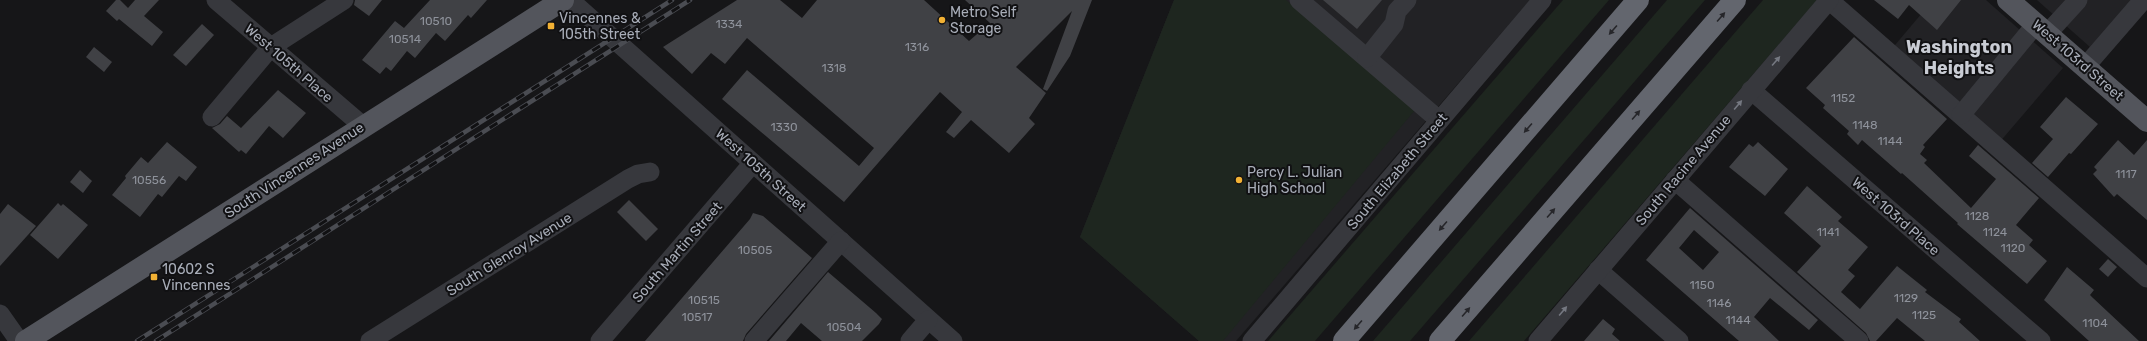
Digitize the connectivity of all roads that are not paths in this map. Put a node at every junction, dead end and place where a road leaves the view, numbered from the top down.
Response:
1 (216, 0) edge
2 (344, 0) edge
3 (563, 0) edge
4 (570, 0) edge
5 (1299, 0) edge
6 (1407, 0) edge
7 (1542, 0) edge
8 (1638, 0) edge
9 (1735, 0) edge
10 (1829, 0) edge
11 (2008, 0) edge
12 (2078, 0) edge
13 (2143, 0) edge
14 (2041, 29) junction
15 (271, 47) junction
16 (1367, 58) junction
17 (2085, 67) junction
18 (1751, 90) junction
19 (1961, 115) junction
20 (212, 117) dead end
21 (1440, 120) junction
22 (2147, 121) edge
23 (363, 126) junction
24 (753, 163) junction
25 (650, 172) dead end
26 (1675, 180) junction
27 (840, 241) junction
28 (1598, 270) junction
29 (2147, 278) edge
30 (0, 314) edge
31 (928, 320) junction
32 (19, 341) edge
33 (26, 341) edge
34 (370, 341) edge
35 (600, 341) edge
36 (754, 341) edge
37 (910, 341) edge
38 (953, 341) edge
39 (1252, 341) edge
40 (1344, 341) edge
41 (1440, 341) edge
42 (1538, 341) edge
43 (1679, 341) edge
44 (1859, 341) edge
45 (2041, 341) edge

1 - 15 street, West 105th Place
2 - 15 street
3 - 23 main road, South Vincennes Avenue
4 - 24 street, West 105th Street
5 - 16 street
6 - 16 street
7 - 21 street, South Elizabeth Street
8 -> 40 highway
41 -> 9 highway
18 -> 10 street, South Racine Avenue
10 - 19 street
11 - 14 main road, West 103rd Street
12 - 14 street
13 - 17 street
14 - 17 main road, West 103rd Street
14 - 19 street
15 - 20 street
15 - 23 street, West 105th Place
16 - 21 street
17 - 22 main road, West 103rd Street
26 -> 18 street, South Racine Avenue
18 - 45 street, West 103rd Place
19 - 29 street
21 - 39 street, South Elizabeth Street
23 - 33 main road, South Vincennes Avenue
24 - 27 street, West 105th Street
24 - 35 street, South Martin Street
25 - 34 street, South Glenroy Avenue
26 - 28 street, South Racine Avenue
26 - 44 street
27 - 31 street, West 105th Street
27 - 36 street
42 -> 28 street, South Racine Avenue
28 - 43 street
30 - 32 street
31 - 37 street
31 - 38 street, West 105th Street

